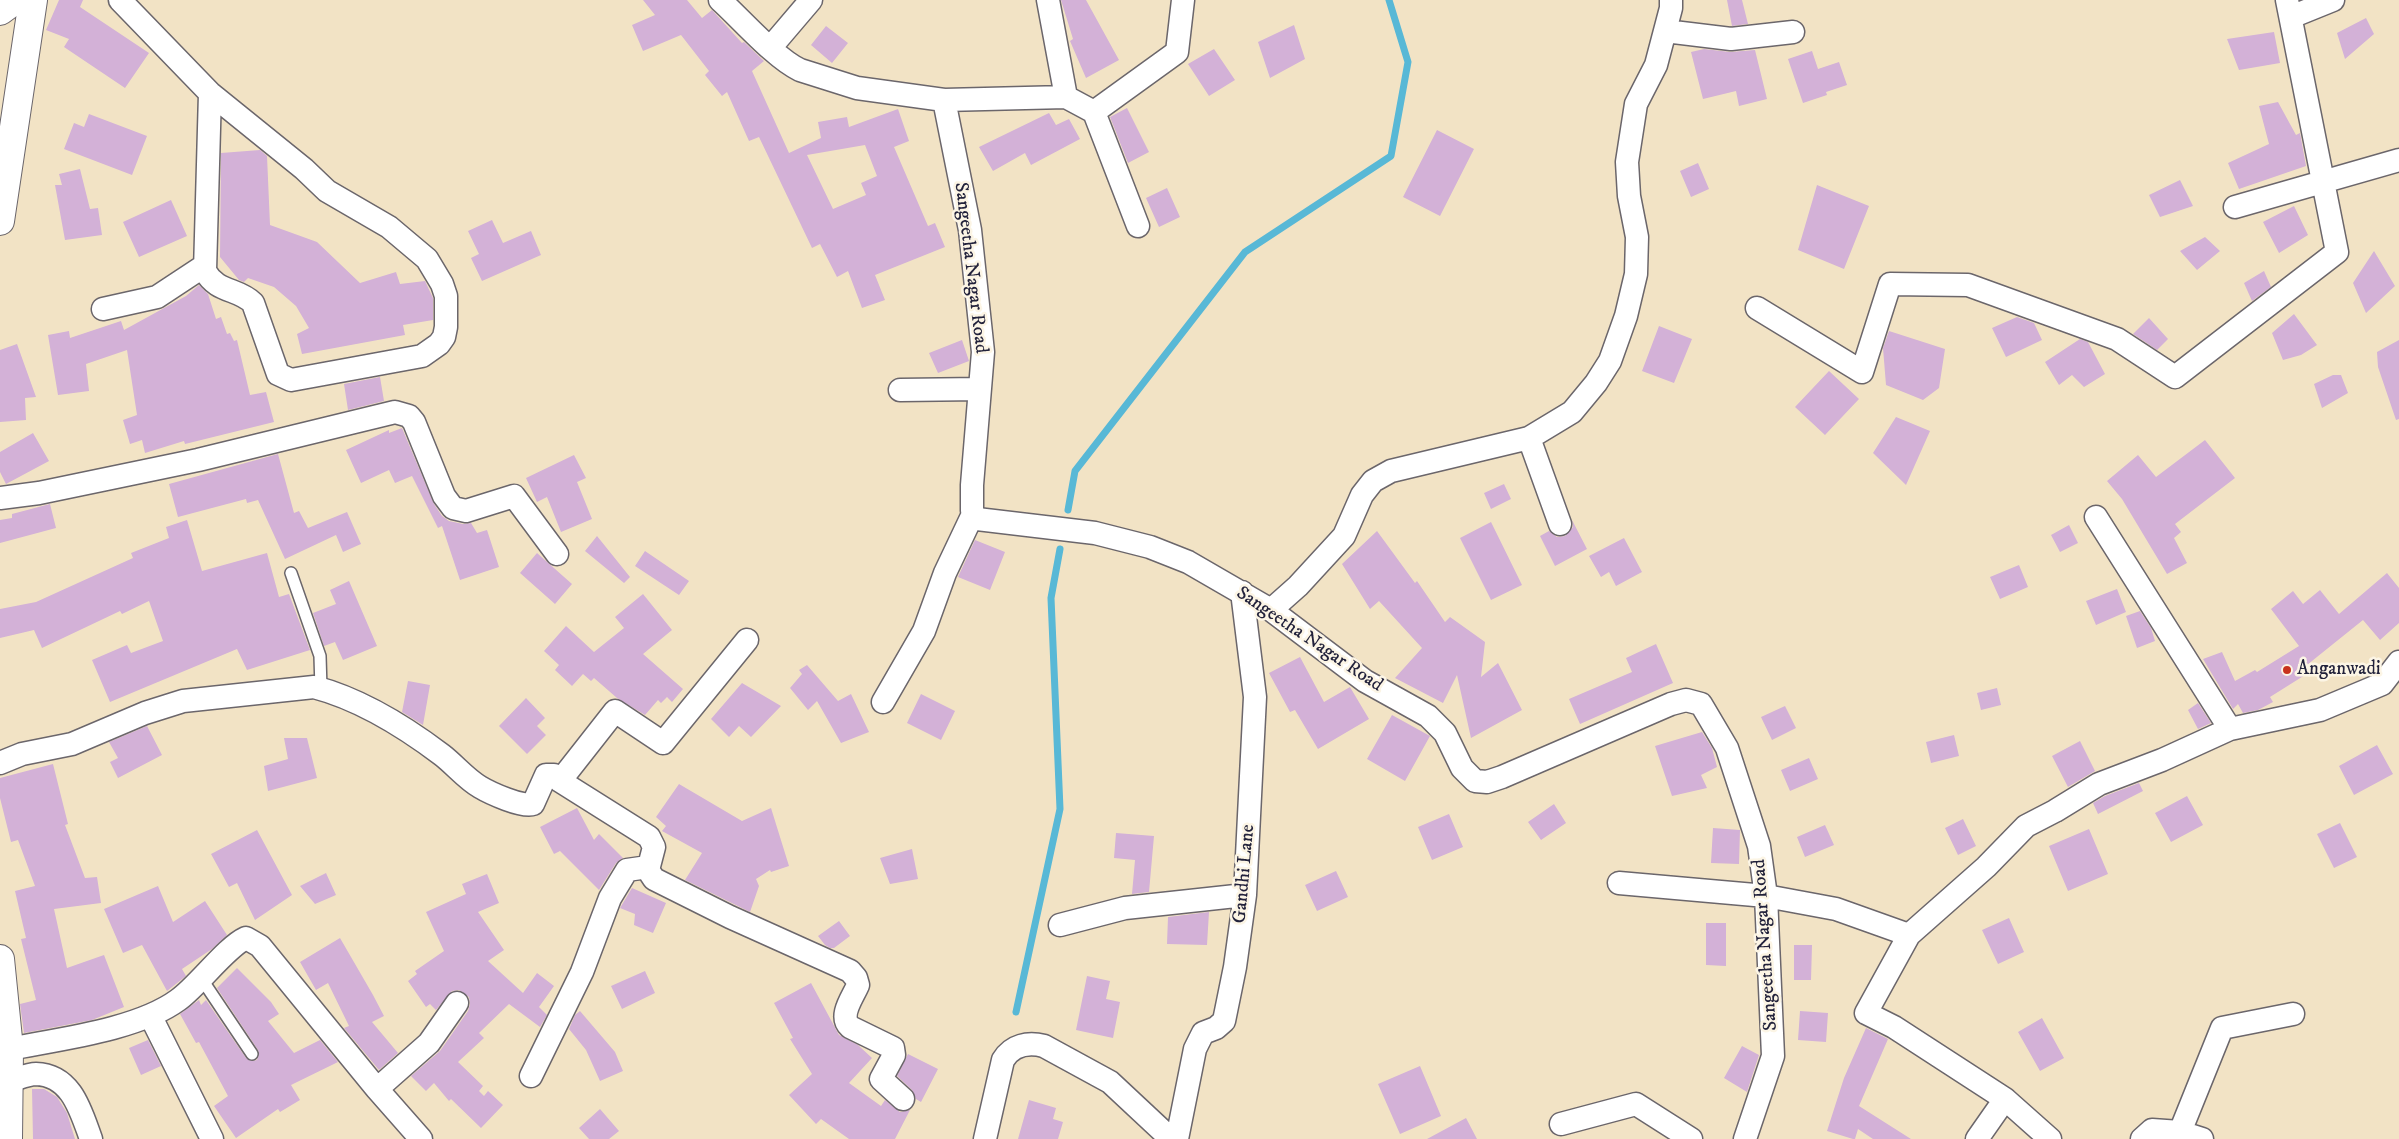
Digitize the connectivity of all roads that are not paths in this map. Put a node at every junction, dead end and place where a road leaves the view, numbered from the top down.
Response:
1 (14, 0) edge
2 (33, 0) edge
3 (120, 0) edge
4 (720, 0) edge
5 (811, 0) edge
6 (1048, 0) edge
7 (1183, 0) edge
8 (1671, 0) edge
9 (2333, 0) edge
10 (2289, 8) edge
11 (0, 11) edge
12 (1665, 32) junction
13 (1794, 32) dead end
14 (770, 47) junction
15 (210, 93) junction
16 (1066, 97) junction
17 (944, 100) junction
18 (1094, 112) junction
19 (2399, 160) edge
20 (2323, 182) junction
21 (2235, 207) dead end
22 (0, 221) edge
23 (1138, 226) dead end
24 (204, 266) junction
25 (1757, 308) dead end
26 (103, 309) dead end
27 (980, 389) junction
28 (900, 390) dead end
29 (1529, 438) junction
30 (0, 498) edge
31 (973, 514) junction
32 (2096, 517) dead end
33 (1560, 524) dead end
34 (557, 554) dead end
35 (291, 573) dead end
36 (1242, 592) junction
37 (1271, 610) junction
38 (747, 640) dead end
39 (2399, 662) edge
40 (321, 689) junction
41 (883, 702) dead end
42 (2230, 729) junction
43 (0, 763) edge
44 (560, 781) junction
45 (648, 867) junction
46 (1619, 884) dead end
47 (1244, 895) junction
48 (1766, 896) junction
49 (1060, 925) dead end
50 (1909, 935) junction
51 (0, 959) edge
52 (201, 978) junction
53 (457, 1003) dead end
54 (2293, 1014) dead end
55 (150, 1016) junction
56 (9, 1049) junction
57 (252, 1054) dead end
58 (531, 1076) dead end
59 (9, 1081) junction
60 (377, 1089) junction
61 (903, 1099) dead end
62 (2005, 1099) junction
63 (1561, 1124) dead end
64 (2180, 1132) junction
65 (8, 1139) edge
66 (91, 1139) edge
67 (212, 1139) edge
68 (422, 1139) edge
69 (985, 1139) edge
70 (1171, 1139) edge
71 (1177, 1139) edge
72 (1691, 1139) edge
73 (1745, 1139) edge
74 (1977, 1139) edge
75 (2050, 1139) edge
76 (2142, 1139) edge
77 (2202, 1139) edge

1 - 11 street
2 - 22 street
3 - 15 street
4 - 14 street
5 - 14 street
6 - 16 street
7 - 18 street
8 - 12 street
9 - 10 street
10 - 20 street
12 - 13 street
12 - 29 street
14 - 17 street
15 - 24 street
15 - 24 street
16 - 17 street
16 - 18 street
17 - 27 street, Sangeetha Nagar Road
18 - 23 street
19 - 20 street
20 - 21 street
20 - 25 street
24 - 26 street
27 - 28 street
27 - 31 street, Sangeetha Nagar Road
29 - 33 street
29 - 37 street
30 - 34 street
31 - 36 street, Sangeetha Nagar Road
31 - 41 street
32 - 42 street
35 - 40 lane
36 - 37 street, Sangeetha Nagar Road
36 - 47 street, Gandhi Lane
37 - 48 street, Sangeetha Nagar Road
38 - 44 street
39 - 42 street
40 - 43 street
40 - 44 street
42 - 50 street
44 - 45 street
45 - 58 street
45 - 61 street
46 - 48 street
47 - 49 street
47 - 71 street, Gandhi Lane
48 - 50 street
48 - 73 street, Sangeetha Nagar Road
50 - 62 street
51 - 56 street
52 - 55 street
52 - 57 lane
52 - 60 street
53 - 60 street
54 - 64 street
55 - 56 street
55 - 67 street
56 - 59 street
59 - 65 street
59 - 66 street
60 - 68 street
62 - 74 street
62 - 75 street
63 - 72 street
64 - 76 street
64 - 77 street
69 - 70 street

